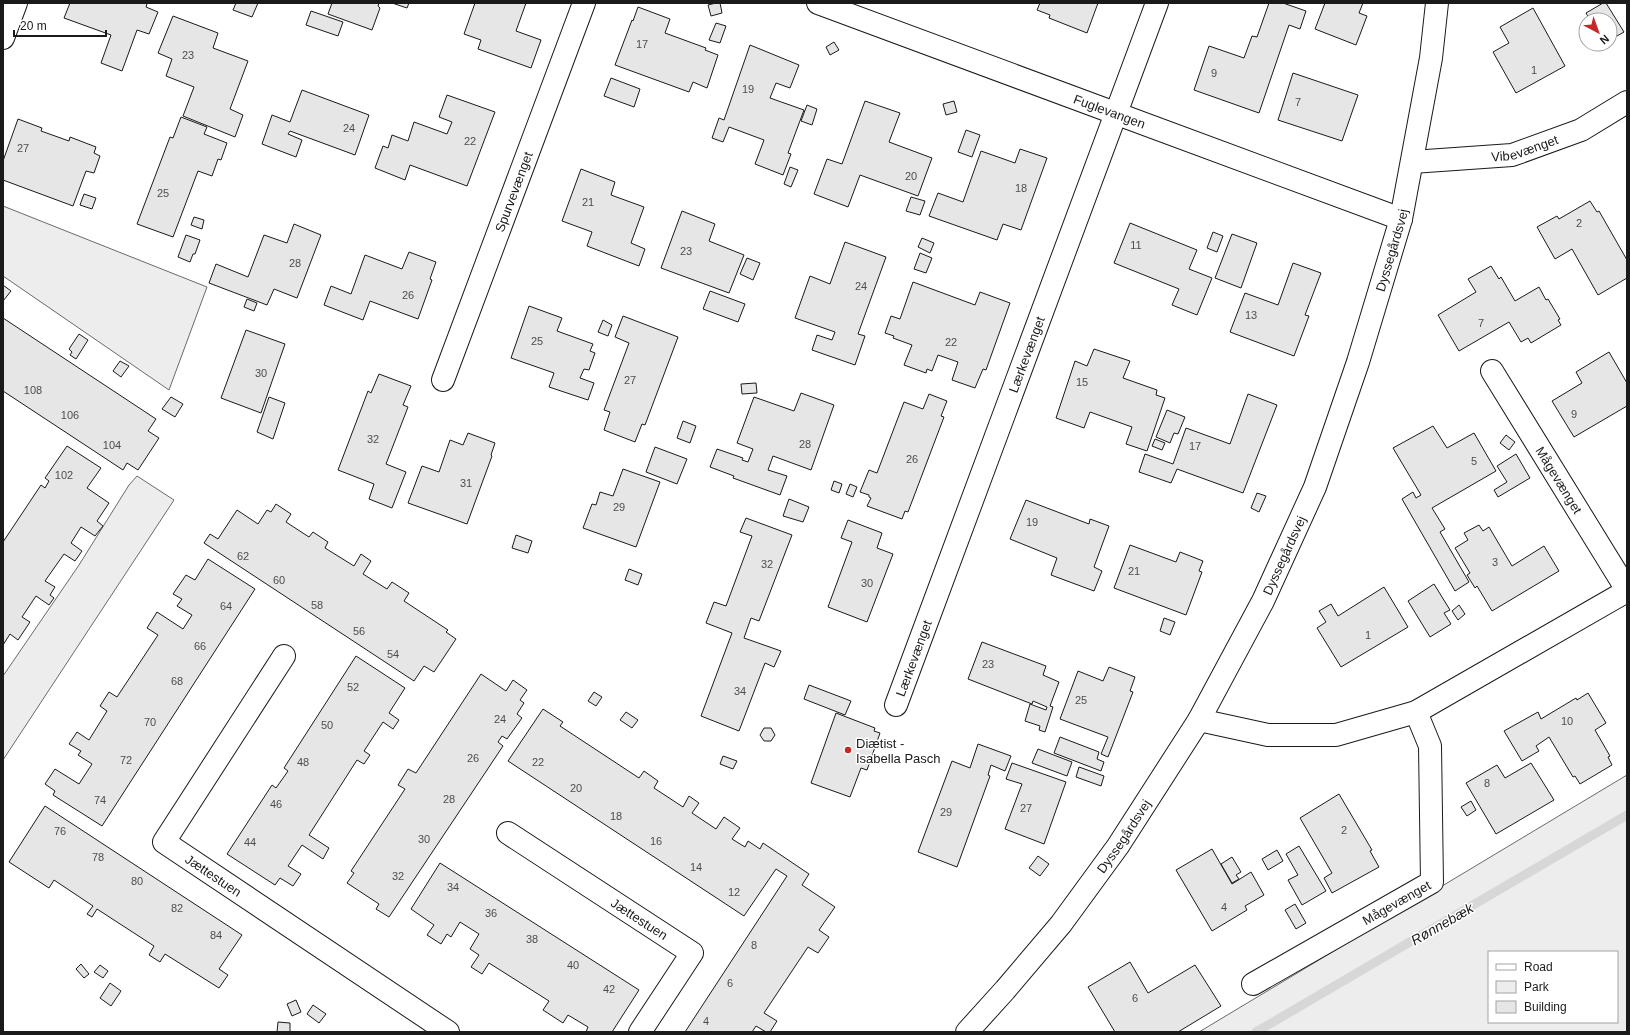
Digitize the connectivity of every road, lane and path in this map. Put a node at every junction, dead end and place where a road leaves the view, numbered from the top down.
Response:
1 (16, 3) edge
2 (584, 3) edge
3 (818, 3) edge
4 (1157, 3) edge
5 (1437, 3) edge
6 (3, 38) edge
7 (1627, 102) edge
8 (1116, 114) junction
9 (1412, 162) junction
10 (1401, 219) junction
11 (1492, 371) dead end
12 (443, 380) dead end
13 (1627, 590) edge
14 (284, 656) dead end
15 (896, 705) dead end
16 (1416, 712) junction
17 (1199, 720) junction
18 (508, 833) dead end
19 (1253, 984) dead end
20 (448, 1032) edge
21 (640, 1032) edge
22 (967, 1032) edge

1 - 6 street
2 - 12 street, Spurvevænget
3 - 8 street, Fuglevangen
4 - 8 street, Lærkevænget
5 - 9 street, Dyssegårdsvej
7 - 9 street, Vibevænget
8 - 10 street, Fuglevangen
8 - 15 street, Lærkevænget
9 - 10 street, Dyssegårdsvej
10 - 17 street, Dyssegårdsvej
11 - 13 street, Mågevænget
13 - 16 street, Mågevænget
14 - 20 street, Jættestuen
16 - 17 street, Mågevænget
16 - 19 street, Mågevænget
17 - 22 street, Dyssegårdsvej
18 - 21 street, Jættestuen

